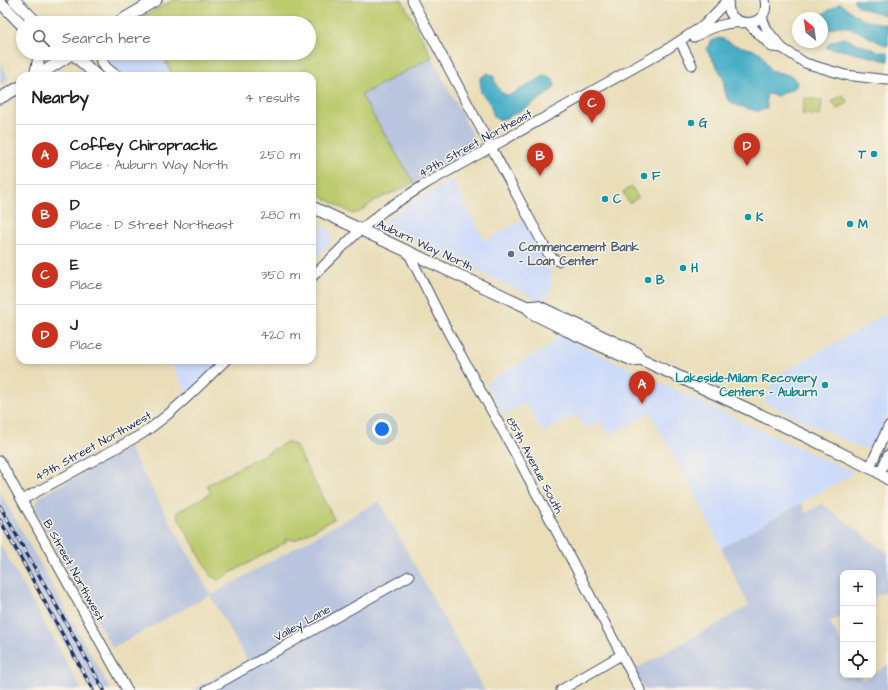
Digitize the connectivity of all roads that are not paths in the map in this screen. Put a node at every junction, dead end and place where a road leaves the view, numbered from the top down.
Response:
1 (14, 0) edge
2 (156, 0) edge
3 (412, 0) edge
4 (729, 0) edge
5 (765, 0) edge
6 (0, 2) edge
7 (30, 16) edge
8 (132, 16) edge
9 (762, 17) junction
10 (16, 19) edge
11 (745, 23) junction
12 (681, 43) junction
13 (782, 48) junction
14 (664, 51) junction
15 (39, 60) edge
16 (62, 60) edge
17 (80, 60) edge
18 (101, 60) edge
19 (692, 65) dead end
20 (37, 72) edge
21 (42, 72) edge
22 (93, 72) edge
23 (110, 72) edge
24 (888, 80) edge
25 (16, 89) edge
26 (0, 98) edge
27 (492, 148) junction
28 (316, 209) edge
29 (361, 229) junction
30 (408, 252) junction
31 (558, 261) dead end
32 (316, 273) edge
33 (527, 307) junction
34 (640, 358) junction
35 (222, 364) edge
36 (888, 427) edge
37 (888, 455) edge
38 (0, 461) edge
39 (870, 467) junction
40 (884, 476) edge
41 (22, 500) junction
42 (409, 576) dead end
43 (621, 654) junction
44 (127, 690) edge
45 (207, 690) edge
46 (561, 690) edge
47 (640, 690) edge

1 - 7 main road
2 - 8 main road
3 - 27 street
4 - 11 street
4 - 14 street, 49th Street Northeast
5 - 9 street
6 - 10 main road
9 - 11 street, 49th Street Northeast
9 - 13 street
11 - 12 street, 49th Street Northeast
11 - 13 street
12 - 14 street, 49th Street Northeast
12 - 19 street
13 - 24 street
14 - 27 street, 49th Street Northeast
15 - 20 main road
16 - 21 main road
17 - 22 main road
18 - 23 main road
25 - 26 main road
27 - 29 street, 49th Street Northeast
27 - 31 street
28 - 29 main road, Auburn Way North
29 - 30 main road, Auburn Way North
29 - 32 street, 49th Street Northeast
30 - 33 main road, Auburn Way North
30 - 43 street, 85th Avenue South
33 - 34 main road, Auburn Way North
33 - 34 main road, Auburn Way North
34 - 39 main road, Auburn Way North
35 - 41 street, 49th Street Northwest
36 - 39 street
37 - 40 street
38 - 41 street, B Street Northwest
39 - 40 main road, Auburn Way North
41 - 44 street, B Street Northwest
42 - 45 street, Valley Lane
43 - 46 street
43 - 47 street, 85th Avenue South

